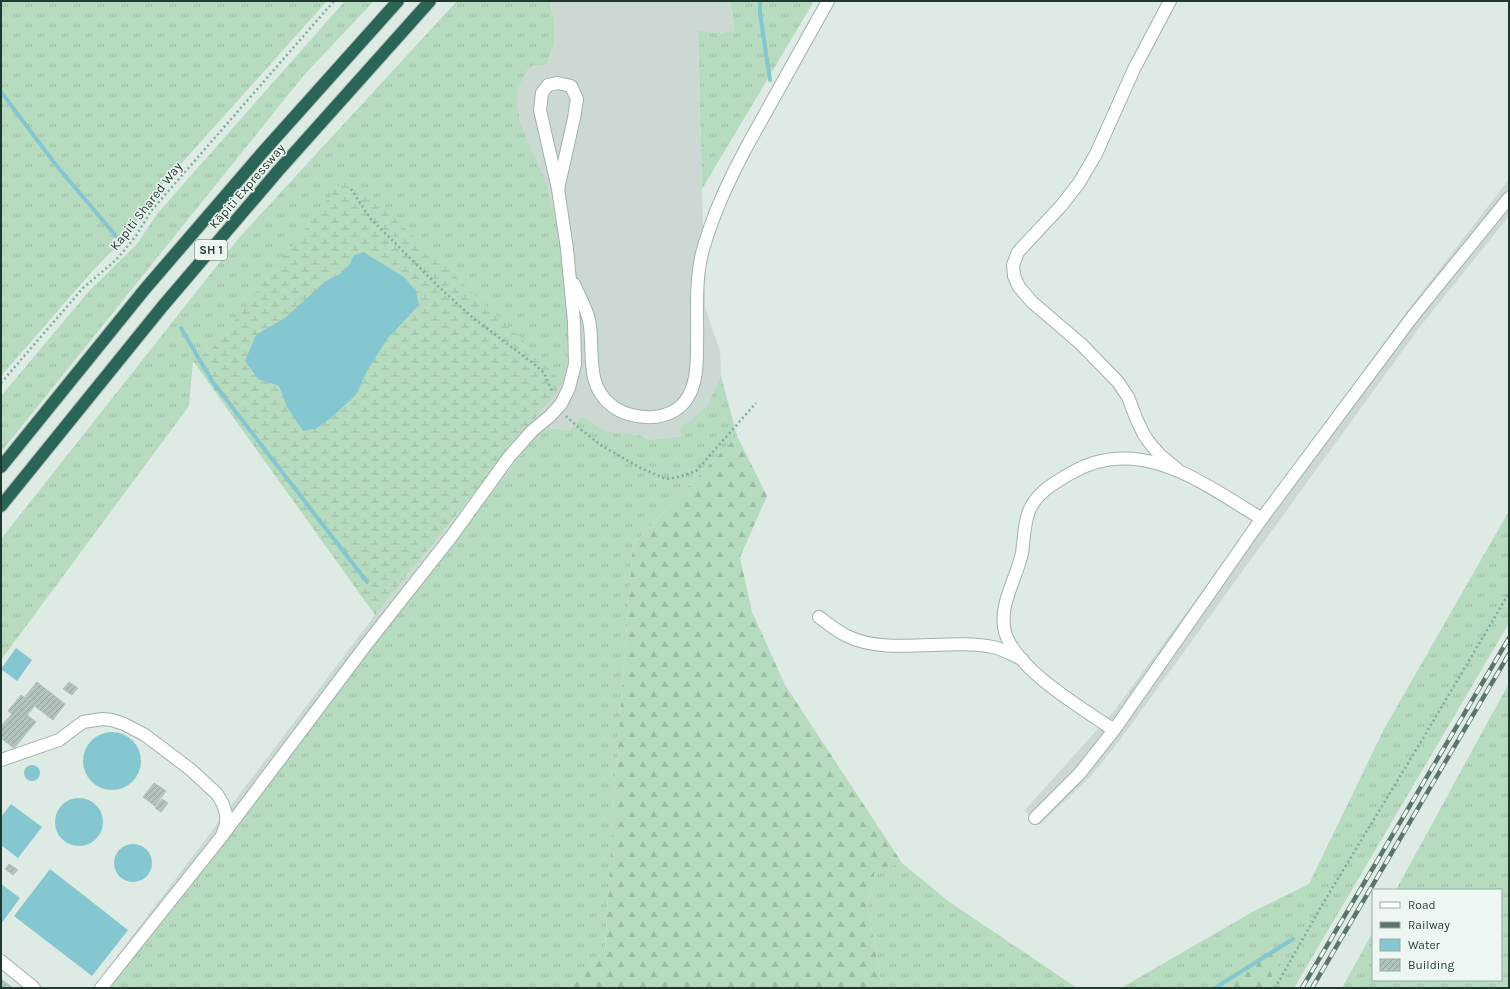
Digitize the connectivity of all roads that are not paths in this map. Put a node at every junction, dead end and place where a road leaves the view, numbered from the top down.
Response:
1 (398, 1) edge
2 (430, 1) edge
3 (828, 1) edge
4 (1170, 1) edge
5 (558, 189) junction
6 (1509, 198) edge
7 (569, 272) junction
8 (1, 467) edge
9 (1178, 469) junction
10 (1, 506) edge
11 (1262, 519) junction
12 (819, 617) dead end
13 (1022, 658) junction
14 (1114, 730) junction
15 (1, 760) edge
16 (1035, 818) dead end
17 (222, 836) junction
18 (1, 961) edge
19 (34, 988) edge
20 (102, 988) edge

1 - 8 highway, Kāpiti Expressway / SH 1
2 - 10 highway, Kāpiti Expressway / SH 1
3 - 7 lane
4 - 9 lane
5 - 5 lane
5 - 7 lane
6 - 11 lane
7 - 17 lane
9 - 11 lane
9 - 13 lane
11 - 14 lane
12 - 13 lane
13 - 14 lane
14 - 16 lane
15 - 17 lane
17 - 20 lane
18 - 19 lane

